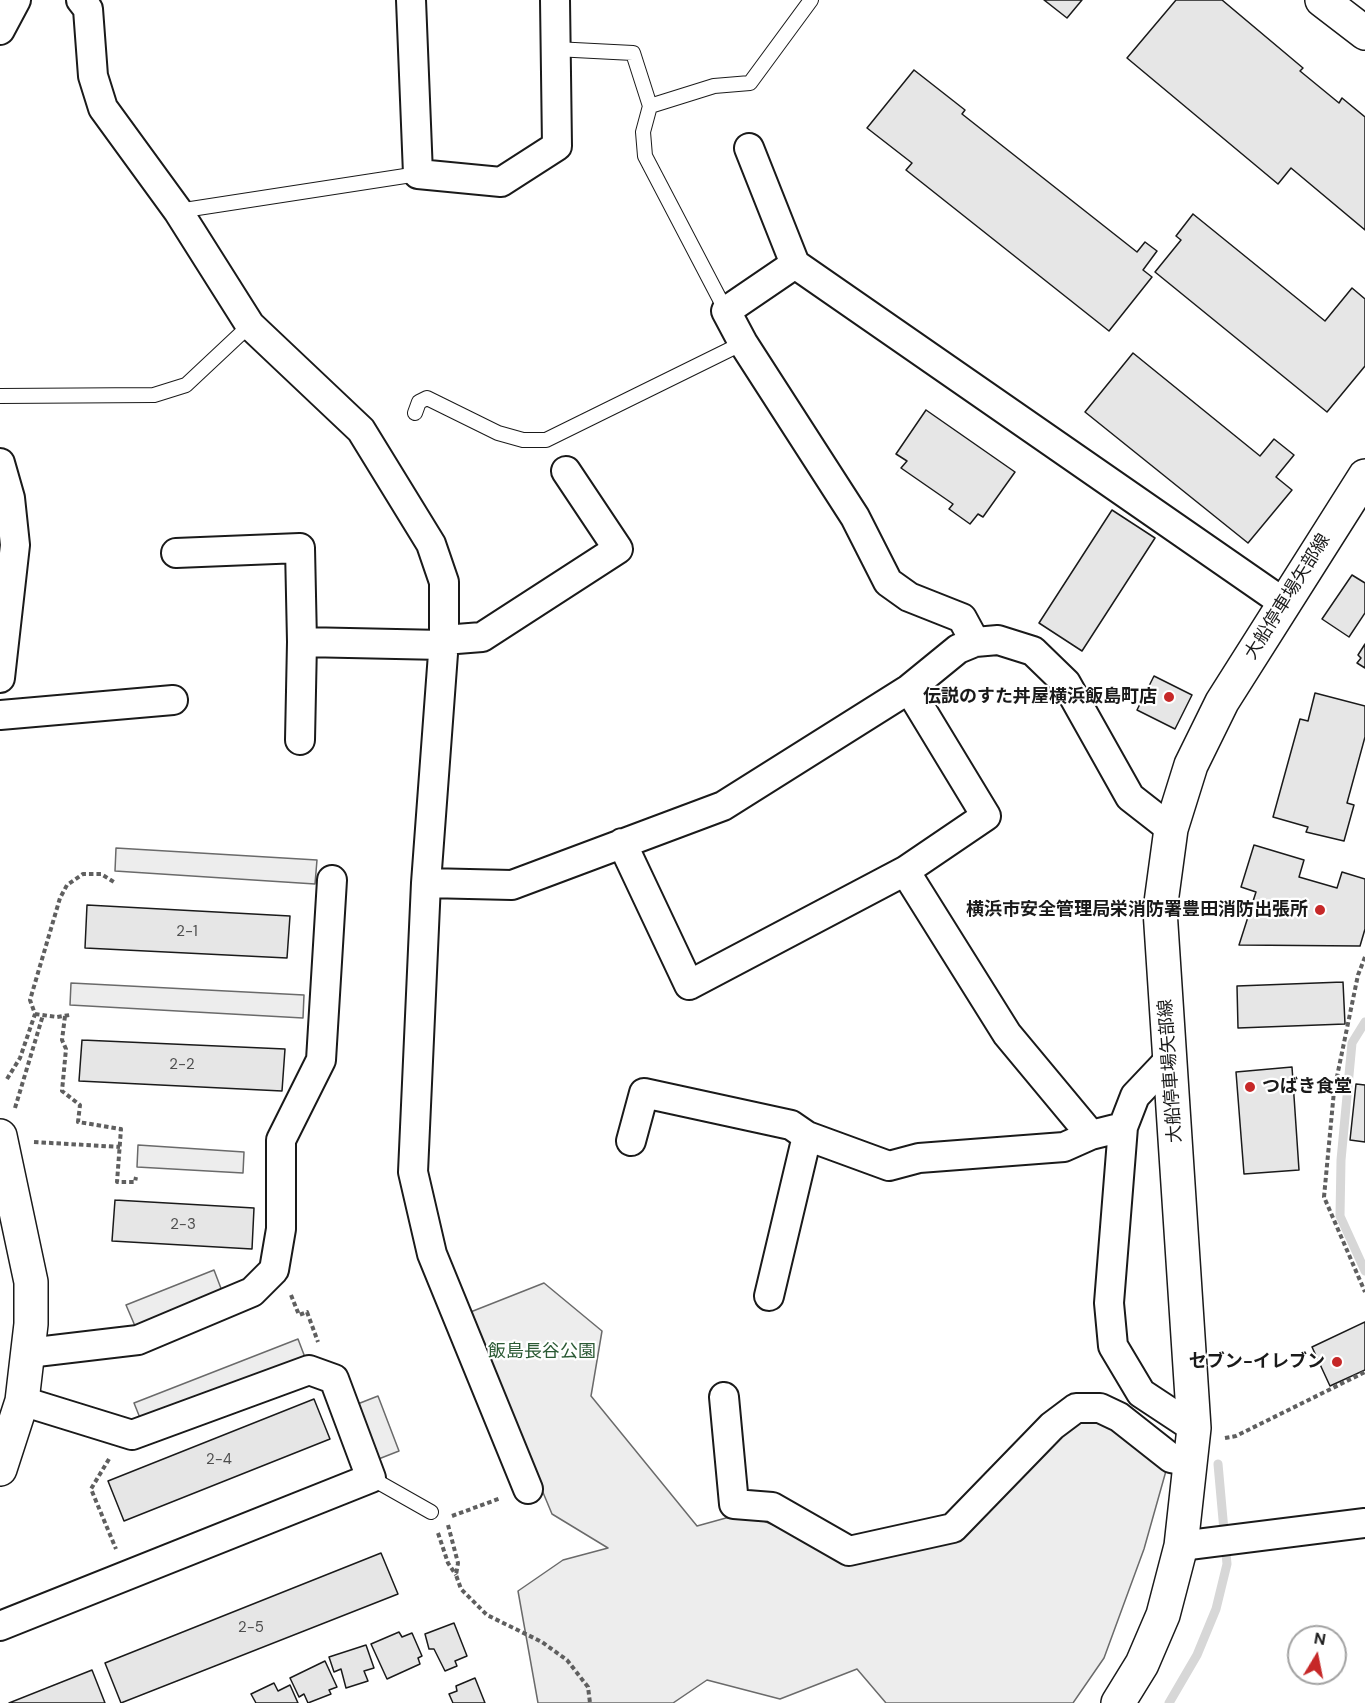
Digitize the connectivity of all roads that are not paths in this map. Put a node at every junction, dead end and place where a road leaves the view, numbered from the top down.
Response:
1 (16, 0) edge
2 (81, 0) edge
3 (411, 0) edge
4 (555, 0) edge
5 (811, 0) edge
6 (1322, 0) edge
7 (0, 30) edge
8 (1365, 33) edge
9 (555, 49) junction
10 (650, 106) junction
11 (749, 148) dead end
12 (418, 174) junction
13 (178, 211) junction
14 (795, 264) junction
15 (726, 311) junction
16 (250, 325) junction
17 (743, 343) junction
18 (0, 396) edge
19 (415, 413) dead end
20 (0, 463) edge
21 (566, 471) dead end
22 (1365, 476) edge
23 (176, 553) dead end
24 (6, 563) edge
25 (1284, 603) junction
26 (302, 642) junction
27 (444, 642) junction
28 (975, 642) junction
29 (0, 678) edge
30 (909, 689) junction
31 (172, 700) dead end
32 (0, 715) edge
33 (300, 740) dead end
34 (1171, 829) junction
35 (622, 843) junction
36 (905, 871) junction
37 (332, 880) dead end
38 (426, 883) junction
39 (1171, 1058) junction
40 (7, 1124) edge
41 (1123, 1127) junction
42 (1091, 1134) junction
43 (807, 1136) junction
44 (631, 1141) dead end
45 (769, 1296) dead end
46 (28, 1353) junction
47 (724, 1397) dead end
48 (22, 1401) junction
49 (1193, 1445) junction
50 (0, 1469) edge
51 (371, 1478) junction
52 (528, 1489) road end
53 (431, 1512) road end
54 (1365, 1523) edge
55 (1181, 1546) junction
56 (0, 1626) edge
57 (1118, 1703) edge

1 - 7 street
2 - 13 street
3 - 12 street
4 - 9 street
5 - 10 lane
6 - 8 main road
9 - 10 lane
9 - 12 street
10 - 15 lane
11 - 14 street
12 - 13 lane
13 - 16 street
14 - 15 street
14 - 25 street
15 - 17 street
16 - 18 lane
16 - 27 street
17 - 19 lane
17 - 28 street
20 - 24 street
21 - 27 street
22 - 25 main road, 大船停車場矢部線
23 - 26 street
24 - 29 street
25 - 34 main road, 大船停車場矢部線
26 - 27 street
26 - 33 street
27 - 38 street
28 - 30 street
28 - 34 street
30 - 35 street
30 - 36 street
31 - 32 street
34 - 39 main road, 大船停車場矢部線
35 - 36 street
35 - 38 street
36 - 42 street
37 - 46 street
38 - 52 street
39 - 41 street
39 - 49 main road, 大船停車場矢部線
40 - 46 main road
41 - 42 street
41 - 49 street
42 - 43 street
43 - 44 street
43 - 45 street
46 - 48 main road
47 - 49 street
48 - 50 main road
48 - 51 street
49 - 55 main road, 大船停車場矢部線
51 - 53 lane
51 - 56 street
54 - 55 street
55 - 57 main road, 大船停車場矢部線

